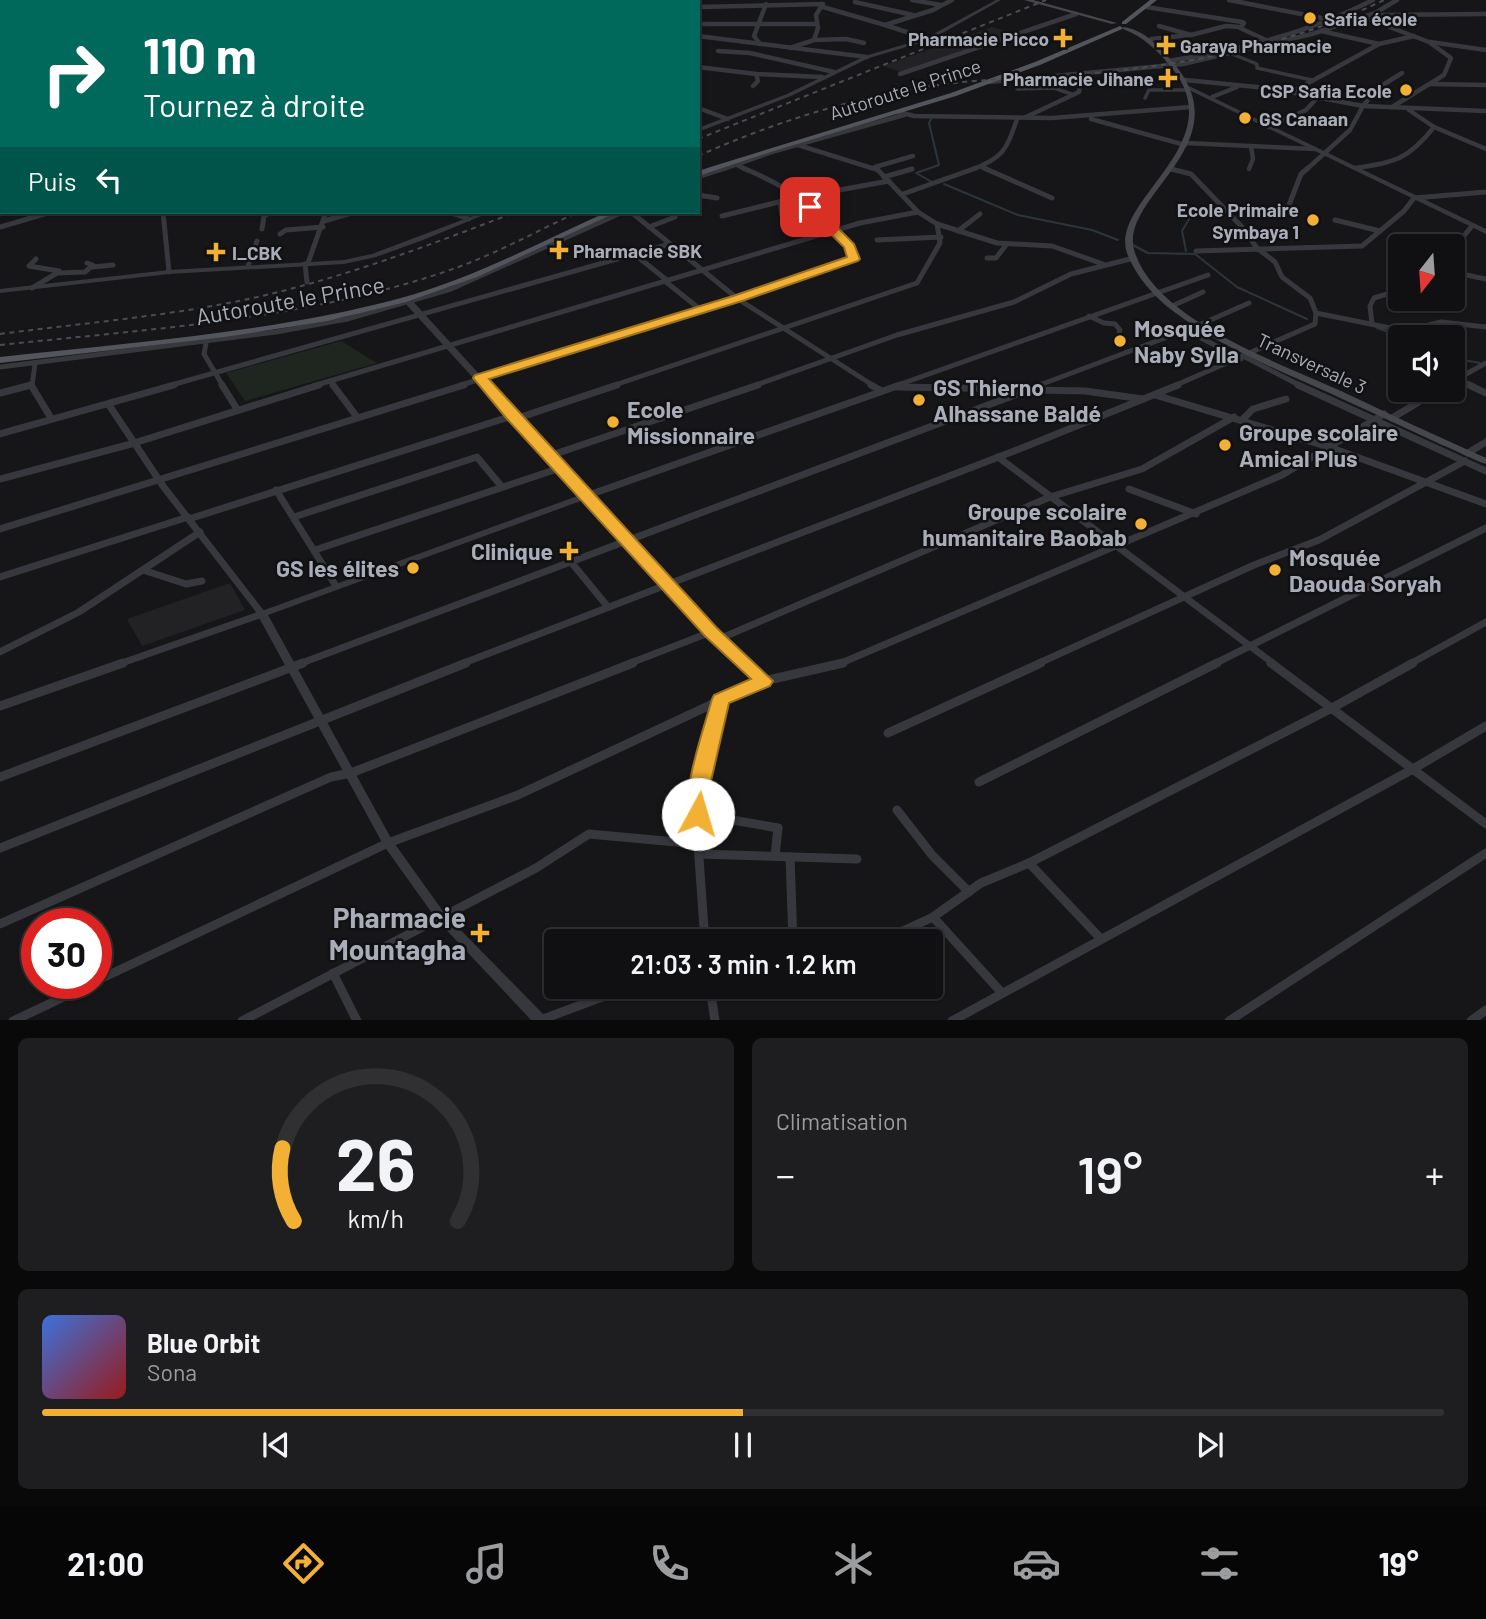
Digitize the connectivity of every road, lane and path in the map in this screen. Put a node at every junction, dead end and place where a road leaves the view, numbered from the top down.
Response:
1 (912, 0) edge
2 (952, 0) edge
3 (999, 0) edge
4 (1027, 0) edge
5 (1154, 0) edge
6 (1229, 0) edge
7 (1373, 0) edge
8 (1397, 0) edge
9 (855, 2) dead end
10 (766, 4) junction
11 (1146, 4) edge
12 (942, 5) junction
13 (700, 6) edge
14 (823, 7) junction
15 (1076, 13) junction
16 (1486, 14) edge
17 (1364, 15) junction
18 (914, 16) junction
19 (1332, 20) junction
20 (700, 24) edge
21 (760, 24) junction
22 (817, 24) junction
23 (886, 25) junction
24 (1120, 25) junction
25 (1159, 26) dead end
26 (1240, 27) junction
27 (1320, 31) junction
28 (1191, 35) junction
29 (700, 36) edge
30 (1415, 36) junction
31 (928, 39) junction
32 (1151, 39) junction
33 (814, 40) junction
34 (1268, 41) junction
35 (1429, 42) junction
36 (864, 43) dead end
37 (1379, 44) junction
38 (762, 45) junction
39 (769, 46) junction
40 (790, 48) junction
41 (1486, 50) edge
42 (718, 51) dead end
43 (1232, 54) junction
44 (761, 56) junction
45 (867, 57) junction
46 (1171, 63) junction
47 (700, 67) edge
48 (834, 72) junction
49 (1402, 72) dead end
50 (756, 74) junction
51 (900, 74) dead end
52 (1081, 75) junction
53 (822, 78) junction
54 (1312, 80) junction
55 (1430, 84) junction
56 (1240, 85) junction
57 (1486, 85) edge
58 (752, 86) dead end
59 (1187, 86) junction
60 (1017, 89) dead end
61 (961, 91) junction
62 (1292, 92) junction
63 (1074, 95) junction
64 (1145, 97) dead end
65 (1212, 97) junction
66 (1318, 97) junction
67 (1363, 106) junction
68 (1191, 107) junction
69 (1391, 108) junction
70 (700, 109) edge
71 (1407, 109) junction
72 (1486, 111) edge
73 (902, 113) junction
74 (1081, 117) junction
75 (1020, 118) junction
76 (728, 119) junction
77 (1269, 127) junction
78 (1434, 127) junction
79 (700, 129) edge
80 (1185, 144) junction
81 (798, 145) junction
82 (1251, 146) junction
83 (1315, 149) junction
84 (1486, 149) edge
85 (1324, 153) junction
86 (913, 156) dead end
87 (735, 164) junction
88 (875, 167) junction
89 (982, 167) junction
90 (1355, 168) junction
91 (912, 169) dead end
92 (1171, 169) junction
93 (1249, 169) dead end
94 (700, 172) edge
95 (700, 172) edge
96 (700, 173) edge
97 (887, 179) junction
98 (1486, 192) edge
99 (903, 194) junction
100 (700, 195) edge
101 (717, 198) dead end
102 (795, 198) junction
103 (1052, 198) dead end
104 (1414, 198) junction
105 (780, 202) junction
106 (1289, 205) dead end
107 (918, 212) junction
108 (44, 214) edge
109 (163, 214) edge
110 (268, 214) edge
111 (326, 214) edge
112 (350, 214) edge
113 (454, 214) edge
114 (483, 214) edge
115 (595, 214) edge
116 (609, 214) edge
117 (619, 214) edge
118 (633, 214) edge
119 (980, 214) dead end
120 (722, 216) dead end
121 (782, 216) dead end
122 (675, 217) dead end
123 (469, 219) junction
124 (1335, 220) dead end
125 (323, 224) junction
126 (937, 224) junction
127 (1472, 226) junction
128 (0, 227) edge
129 (649, 227) junction
130 (262, 229) dead end
131 (958, 230) junction
132 (1380, 231) junction
133 (837, 232) junction
134 (1486, 232) edge
135 (281, 234) dead end
136 (1464, 234) edge
137 (941, 237) junction
138 (877, 240) dead end
139 (257, 241) dead end
140 (670, 244) junction
141 (1006, 245) junction
142 (1256, 248) junction
143 (1196, 251) dead end
144 (634, 254) junction
145 (987, 258) dead end
146 (1134, 258) junction
147 (36, 259) dead end
148 (307, 263) junction
149 (1103, 264) junction
150 (113, 265) dead end
151 (248, 266) junction
152 (705, 270) junction
153 (60, 272) junction
154 (169, 272) junction
155 (1208, 275) dead end
156 (1465, 275) edge
157 (1486, 279) edge
158 (667, 281) junction
159 (307, 282) dead end
160 (32, 288) junction
161 (0, 291) edge
162 (1157, 291) junction
163 (1388, 291) edge
164 (1203, 292) dead end
165 (738, 299) junction
166 (408, 301) junction
167 (1249, 303) dead end
168 (1172, 306) junction
169 (701, 310) junction
170 (1316, 313) junction
171 (421, 315) junction
172 (1088, 316) junction
173 (1372, 324) junction
174 (1199, 325) junction
175 (785, 327) junction
176 (1486, 327) edge
177 (1119, 333) dead end
178 (207, 339) junction
179 (448, 347) junction
180 (1246, 356) junction
181 (0, 358) edge
182 (832, 359) junction
183 (1486, 363) edge
184 (35, 364) junction
185 (0, 367) edge
186 (215, 371) junction
187 (1465, 375) edge
188 (480, 378) junction
189 (331, 382) junction
190 (31, 384) junction
191 (1465, 385) edge
192 (891, 387) junction
193 (1028, 389) junction
194 (880, 390) junction
195 (0, 393) edge
196 (1486, 393) edge
197 (1154, 395) junction
198 (1144, 399) junction
199 (1286, 399) dead end
200 (1415, 402) edge
201 (109, 405) junction
202 (237, 409) junction
203 (1388, 416) junction
204 (357, 417) junction
205 (513, 417) junction
206 (51, 418) junction
207 (1238, 419) junction
208 (1376, 419) junction
209 (0, 434) edge
210 (1486, 442) edge
211 (131, 444) junction
212 (1329, 447) junction
213 (549, 456) junction
214 (998, 457) junction
215 (1466, 457) junction
216 (1486, 461) edge
217 (560, 468) junction
218 (1486, 471) edge
219 (0, 479) edge
220 (157, 481) junction
221 (1427, 482) junction
222 (502, 487) junction
223 (1129, 489) dead end
224 (276, 490) junction
225 (586, 496) junction
226 (1050, 497) junction
227 (1486, 503) edge
228 (1196, 514) junction
229 (293, 517) junction
230 (188, 518) junction
231 (0, 528) edge
232 (1486, 528) edge
233 (200, 532) junction
234 (629, 541) junction
235 (1118, 548) junction
236 (315, 550) junction
237 (571, 562) junction
238 (143, 570) junction
239 (0, 577) edge
240 (202, 581) dead end
241 (667, 584) junction
242 (337, 586) junction
243 (1185, 598) junction
244 (608, 607) junction
245 (262, 614) junction
246 (1486, 622) edge
247 (711, 632) junction
248 (719, 639) junction
249 (1252, 646) junction
250 (0, 652) edge
251 (291, 669) junction
252 (764, 681) junction
253 (721, 699) junction
254 (0, 706) edge
255 (1332, 708) junction
256 (320, 718) junction
257 (1486, 726) edge
258 (888, 733) dead end
259 (1413, 769) junction
260 (351, 773) junction
261 (0, 777) edge
262 (979, 782) dead end
263 (897, 810) dead end
264 (698, 814) junction
265 (1486, 824) edge
266 (388, 843) junction
267 (0, 848) edge
268 (699, 849) junction
269 (1486, 853) edge
270 (775, 856) junction
271 (790, 857) junction
272 (857, 859) dead end
273 (1029, 863) junction
274 (969, 892) junction
275 (933, 917) junction
276 (441, 918) junction
277 (0, 924) edge
278 (704, 929) edge
279 (793, 929) edge
280 (907, 929) edge
281 (1101, 939) junction
282 (112, 973) edge
283 (333, 973) junction
284 (1002, 993) junction
285 (58, 999) edge
286 (596, 999) edge
287 (712, 999) edge
288 (1486, 1010) edge
289 (13, 1020) edge
290 (242, 1020) edge
291 (356, 1020) edge
292 (540, 1020) edge
293 (715, 1020) edge
294 (952, 1020) edge
295 (1229, 1020) edge
296 (1471, 1020) edge

1 - 12 street
2 - 12 street
3 - 31 street
4 - 15 main road
5 - 11 main road, Autoroute le Prince
6 - 19 street
7 - 19 street
8 - 17 street
9 - 18 street
10 - 13 street
10 - 14 street
10 - 21 street
11 - 24 main road, Autoroute le Prince
11 - 26 street
12 - 18 street
14 - 22 street
14 - 23 street
15 - 24 main road
15 - 51 street
16 - 17 street
17 - 27 street
17 - 30 street
18 - 23 street
19 - 34 street
20 - 21 street
21 - 22 street
21 - 38 street
22 - 33 street
23 - 31 street
24 - 32 main road
24 - 61 main road, Autoroute le Prince
24 - 94 main road, Autoroute le Prince
25 - 28 street
26 - 28 street
26 - 34 street
27 - 37 street
27 - 43 street
28 - 32 street
29 - 38 street
30 - 35 street
30 - 37 street
31 - 45 street
32 - 46 main road
33 - 36 street
33 - 40 street
34 - 46 street
35 - 41 street
35 - 55 street
37 - 54 street
38 - 39 street
39 - 40 street
39 - 44 street
40 - 45 street
42 - 44 street
43 - 46 street
43 - 54 street
44 - 48 street
45 - 48 street
46 - 52 street
46 - 59 main road
47 - 50 street
48 - 53 street
49 - 67 street
50 - 53 street
50 - 58 street
52 - 61 street
52 - 63 street
53 - 76 street
54 - 62 street
55 - 57 street
55 - 69 street
56 - 59 street
56 - 62 street
56 - 65 street
59 - 64 street
59 - 65 street
59 - 68 main road
60 - 63 street
61 - 73 main road, Autoroute le Prince
62 - 66 street
63 - 75 street
65 - 77 street
66 - 67 street
66 - 77 street
67 - 69 street
67 - 85 street
68 - 74 street
68 - 80 main road
69 - 71 street
70 - 76 street
71 - 72 street
71 - 78 street
73 - 75 street
73 - 81 street
73 - 95 main road, Autoroute le Prince
74 - 75 street
74 - 80 street
75 - 89 street
76 - 79 street
77 - 83 street
78 - 84 street
78 - 90 street
80 - 82 street
80 - 92 main road
81 - 87 street
81 - 88 street
82 - 83 street
82 - 93 street
83 - 85 street
85 - 90 street
85 - 106 street
86 - 88 street
87 - 96 street
87 - 102 street
88 - 97 street
89 - 99 street
89 - 103 street
90 - 104 street
91 - 97 street
92 - 142 street
92 - 146 main road
97 - 99 street
97 - 102 street
98 - 104 street
99 - 107 street
100 - 101 street
102 - 105 street
102 - 133 street
104 - 127 street
104 - 132 street
105 - 120 street
105 - 121 street
107 - 126 street
107 - 133 street
108 - 128 street
109 - 154 street
110 - 130 street
111 - 125 street
112 - 125 street
113 - 123 street
114 - 123 street
115 - 181 main road, Autoroute le Prince
116 - 166 main road, Autoroute le Prince
117 - 166 street
118 - 129 street
119 - 131 street
122 - 129 street
123 - 148 street
124 - 132 street
125 - 135 street
125 - 148 street
126 - 131 street
126 - 137 street
127 - 134 street
127 - 136 street
129 - 140 street
131 - 141 street
132 - 142 street
133 - 152 street
133 - 165 street
137 - 138 street
137 - 175 street
139 - 151 street
140 - 144 street
140 - 152 street
141 - 145 street
141 - 149 street
142 - 143 street
142 - 170 street
144 - 158 street
144 - 171 street
146 - 149 street
146 - 162 main road, Transversale 3
147 - 153 street
148 - 151 street
148 - 159 street
149 - 182 street
150 - 153 street
151 - 154 street
152 - 158 street
152 - 165 street
153 - 160 street
154 - 160 street
155 - 162 street
156 - 157 street
158 - 169 street
158 - 179 street
160 - 161 street
162 - 168 main road, Transversale 3
162 - 172 street
163 - 173 street
164 - 168 street
165 - 169 street
165 - 175 street
166 - 171 street
166 - 178 main road, Autoroute le Prince
167 - 174 street
168 - 174 main road, Transversale 3
169 - 188 street
170 - 173 street
170 - 180 street
171 - 179 street
171 - 186 street
172 - 177 street
172 - 192 street
173 - 176 street
174 - 180 main road, Transversale 3
175 - 182 street
175 - 205 street
178 - 181 main road, Autoroute le Prince
178 - 184 street
178 - 186 street
179 - 188 street
179 - 189 street
180 - 193 street
180 - 197 street
180 - 203 main road, Transversale 3
180 - 208 street
182 - 194 street
182 - 213 street
183 - 187 street
184 - 185 street
184 - 190 street
186 - 201 street
186 - 202 street
188 - 204 street
188 - 205 street
189 - 202 street
189 - 204 street
190 - 195 street
190 - 206 street
191 - 196 street
192 - 193 street
192 - 194 street
193 - 198 street
193 - 234 street
194 - 225 street
197 - 198 street
197 - 207 street
198 - 214 street
199 - 207 street
200 - 203 street
201 - 206 street
201 - 211 street
202 - 211 street
203 - 208 street
203 - 215 main road, Transversale 3
204 - 220 street
205 - 213 street
205 - 224 street
206 - 209 street
207 - 212 street
207 - 226 street
208 - 212 street
208 - 215 street
210 - 215 street
211 - 219 street
211 - 220 street
212 - 221 street
212 - 228 street
213 - 217 street
214 - 226 street
214 - 241 street
215 - 216 main road, Transversale 3
215 - 218 street
215 - 221 street
217 - 222 street
217 - 225 street
220 - 230 street
220 - 231 street
221 - 227 street
221 - 243 street
222 - 229 street
222 - 236 street
223 - 228 street
224 - 229 street
224 - 230 street
225 - 234 street
225 - 242 street
226 - 235 street
226 - 248 street
228 - 235 street
229 - 236 street
230 - 233 street
230 - 239 street
232 - 249 street
233 - 238 street
233 - 245 street
234 - 237 street
234 - 241 street
235 - 243 street
235 - 252 street
236 - 242 street
237 - 244 street
237 - 251 street
238 - 240 street
238 - 250 street
241 - 244 street
241 - 247 street
242 - 245 street
243 - 249 street
243 - 258 street
244 - 256 street
245 - 251 street
245 - 254 street
246 - 255 street
247 - 248 street
247 - 260 street
248 - 252 street
249 - 255 street
249 - 262 street
251 - 256 street
251 - 261 street
252 - 253 street
253 - 264 street
253 - 266 street
255 - 259 street
255 - 273 street
256 - 260 street
256 - 267 street
257 - 259 street
259 - 265 street
259 - 281 street
260 - 266 street
260 - 277 street
263 - 274 street
264 - 268 street
264 - 270 street
266 - 276 street
266 - 282 street
268 - 270 street
268 - 276 street
268 - 278 street
269 - 295 street
270 - 271 street
271 - 272 street
271 - 279 street
273 - 274 street
273 - 281 street
274 - 275 street
275 - 280 street
275 - 284 street
276 - 283 street
276 - 292 street
281 - 284 street
283 - 290 street
283 - 291 street
284 - 294 street
285 - 289 street
286 - 292 street
287 - 293 street
288 - 296 street

